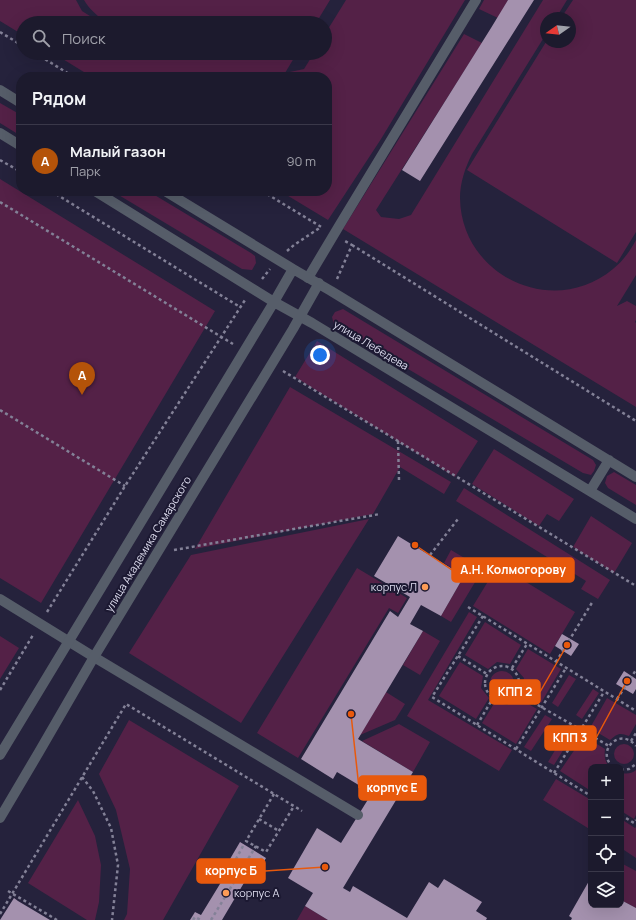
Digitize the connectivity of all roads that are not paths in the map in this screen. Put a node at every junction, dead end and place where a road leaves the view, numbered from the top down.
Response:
1 (476, 0) edge
2 (0, 90) edge
3 (16, 100) edge
4 (0, 133) edge
5 (16, 143) edge
6 (103, 196) edge
7 (173, 196) edge
8 (293, 269) junction
9 (308, 278) junction
10 (319, 283) junction
11 (274, 302) junction
12 (300, 316) junction
13 (609, 460) junction
14 (636, 477) edge
15 (590, 491) junction
16 (636, 519) edge
17 (0, 599) edge
18 (69, 641) junction
19 (94, 657) junction
20 (0, 755) edge
21 (358, 815) dead end
22 (0, 818) edge

1 - 9 street
2 - 3 street
4 - 5 street
6 - 11 street, улица Лебедева
7 - 8 street
8 - 9 street
8 - 11 street, улица Академика Самарского
9 - 10 street
10 - 12 street, улица Академика Самарского
10 - 13 street
11 - 12 street, улица Лебедева
11 - 18 street, улица Академика Самарского
12 - 15 street, улица Лебедева
12 - 19 street, улица Академика Самарского
13 - 14 street
13 - 15 street
15 - 16 street, улица Лебедева
17 - 18 street
18 - 19 street
18 - 20 street, улица Академика Самарского
19 - 21 street
19 - 22 street, улица Академика Самарского

